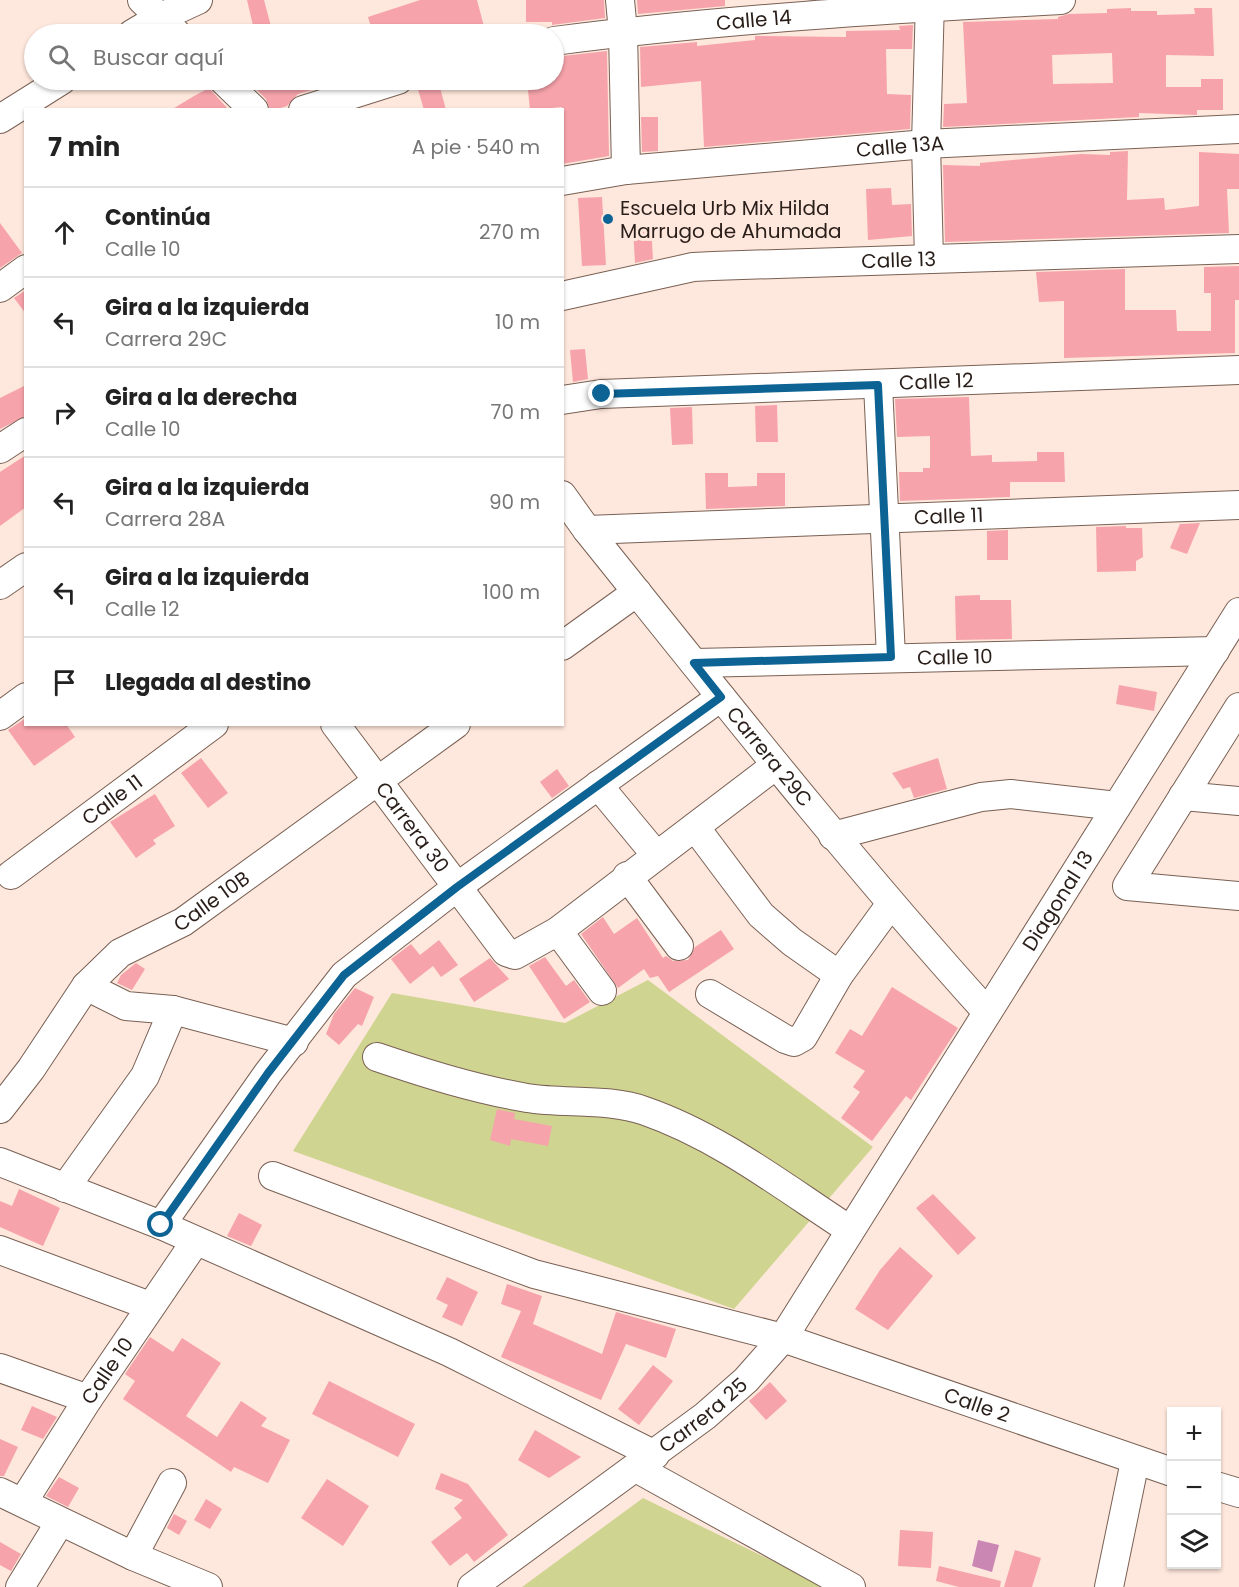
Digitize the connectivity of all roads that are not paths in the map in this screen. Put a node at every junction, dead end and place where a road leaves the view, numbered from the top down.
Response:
1 (198, 0) edge
2 (620, 0) edge
3 (1061, 0) edge
4 (930, 3) edge
5 (159, 17) edge
6 (623, 32) junction
7 (564, 40) edge
8 (46, 90) edge
9 (233, 90) edge
10 (366, 90) edge
11 (252, 108) edge
12 (309, 108) edge
13 (0, 119) edge
14 (1239, 129) edge
15 (926, 144) junction
16 (626, 170) junction
17 (564, 181) edge
18 (1239, 249) edge
19 (929, 259) junction
20 (24, 270) edge
21 (0, 288) edge
22 (564, 296) edge
23 (1239, 370) edge
24 (878, 385) junction
25 (564, 400) edge
26 (24, 433) edge
27 (0, 449) edge
28 (564, 498) edge
29 (1239, 505) edge
30 (884, 520) junction
31 (587, 530) junction
32 (24, 568) edge
33 (0, 585) edge
34 (637, 592) junction
35 (1239, 612) edge
36 (564, 645) edge
37 (1215, 651) junction
38 (891, 657) junction
39 (694, 663) junction
40 (721, 697) junction
41 (24, 698) edge
42 (1239, 708) edge
43 (0, 716) edge
44 (211, 726) edge
45 (337, 726) edge
46 (453, 726) edge
47 (776, 765) junction
48 (379, 782) junction
49 (598, 785) junction
50 (1183, 796) junction
51 (1239, 801) edge
52 (1117, 806) junction
53 (695, 827) junction
54 (833, 836) junction
55 (656, 855) junction
56 (11, 876) dead end
57 (627, 876) junction
58 (457, 887) junction
59 (1239, 896) edge
60 (890, 905) junction
61 (558, 931) junction
62 (679, 946) dead end
63 (839, 975) junction
64 (86, 986) junction
65 (602, 991) dead end
66 (710, 994) dead end
67 (173, 1010) junction
68 (987, 1012) junction
69 (294, 1041) junction
70 (377, 1057) dead end
71 (0, 1109) edge
72 (0, 1162) edge
73 (273, 1176) dead end
74 (877, 1187) joint
75 (65, 1188) junction
76 (161, 1225) junction
77 (850, 1230) junction
78 (195, 1242) junction
79 (0, 1250) edge
80 (150, 1306) junction
81 (783, 1338) junction
82 (0, 1368) edge
83 (88, 1399) junction
84 (645, 1461) junction
85 (1135, 1461) junction
86 (1167, 1471) edge
87 (172, 1483) dead end
88 (1221, 1488) edge
89 (1239, 1493) edge
90 (12, 1497) edge
91 (60, 1522) junction
92 (133, 1556) junction
93 (20, 1587) edge
94 (208, 1587) edge
95 (472, 1587) edge
96 (851, 1587) edge
97 (1109, 1587) edge

1 - 5 street
2 - 6 street
3 - 4 street, Calle 14
4 - 6 street, Calle 14
4 - 15 street
6 - 7 street, Calle 14
6 - 16 street
8 - 13 street
9 - 11 street
10 - 12 street
14 - 15 street, Calle 13A
15 - 16 street, Calle 13A
15 - 19 street
16 - 17 street, Calle 13A
18 - 19 street, Calle 13
19 - 22 street, Calle 13
20 - 21 street
23 - 24 street, Calle 12
24 - 25 street, Calle 12
24 - 30 street
26 - 27 street
28 - 31 street, Carrera 29C
29 - 30 street, Calle 11
30 - 31 street, Calle 11
30 - 38 street
31 - 34 street, Carrera 29C
32 - 33 street
34 - 36 street
34 - 39 street, Carrera 29C
35 - 37 street, Diagonal 13
37 - 38 street, Calle 10
37 - 52 street, Diagonal 13
38 - 39 street, Calle 10
39 - 40 street, Carrera 29C
40 - 47 street, Carrera 29C
40 - 49 street
41 - 43 street
42 - 50 street
44 - 56 street, Calle 11
45 - 48 street, Carrera 30
46 - 48 street, Calle 10B
47 - 53 street
47 - 54 street, Carrera 29C
48 - 58 street, Carrera 30
48 - 64 street, Calle 10B
49 - 55 street
49 - 58 street
50 - 51 street
50 - 59 street
52 - 54 street
52 - 68 street, Diagonal 13
53 - 55 street
53 - 63 street
54 - 60 street, Carrera 29C
55 - 57 street
57 - 61 street
57 - 62 street
58 - 61 street, Carrera 30
58 - 69 street
60 - 63 street
60 - 68 street, Carrera 29C
61 - 65 street
63 - 66 street
64 - 67 street
64 - 71 street, Calle 10B
67 - 69 street
67 - 75 street
68 - 74 street, Diagonal 13
69 - 76 street
70 - 77 street
72 - 75 street
73 - 81 street, Calle 2
74 - 77 street, Carrera 25
75 - 76 street
76 - 78 street
77 - 81 street, Carrera 25
78 - 80 street, Calle 10
78 - 84 street
79 - 80 street
80 - 83 street, Calle 10
81 - 84 street, Carrera 25
81 - 85 street, Calle 2
82 - 83 street
83 - 90 street, Calle 10
84 - 95 street, Carrera 25
84 - 96 street
85 - 86 street, Calle 2
85 - 97 street
87 - 92 street
88 - 89 street
90 - 91 street
91 - 92 street
91 - 93 street
92 - 94 street

